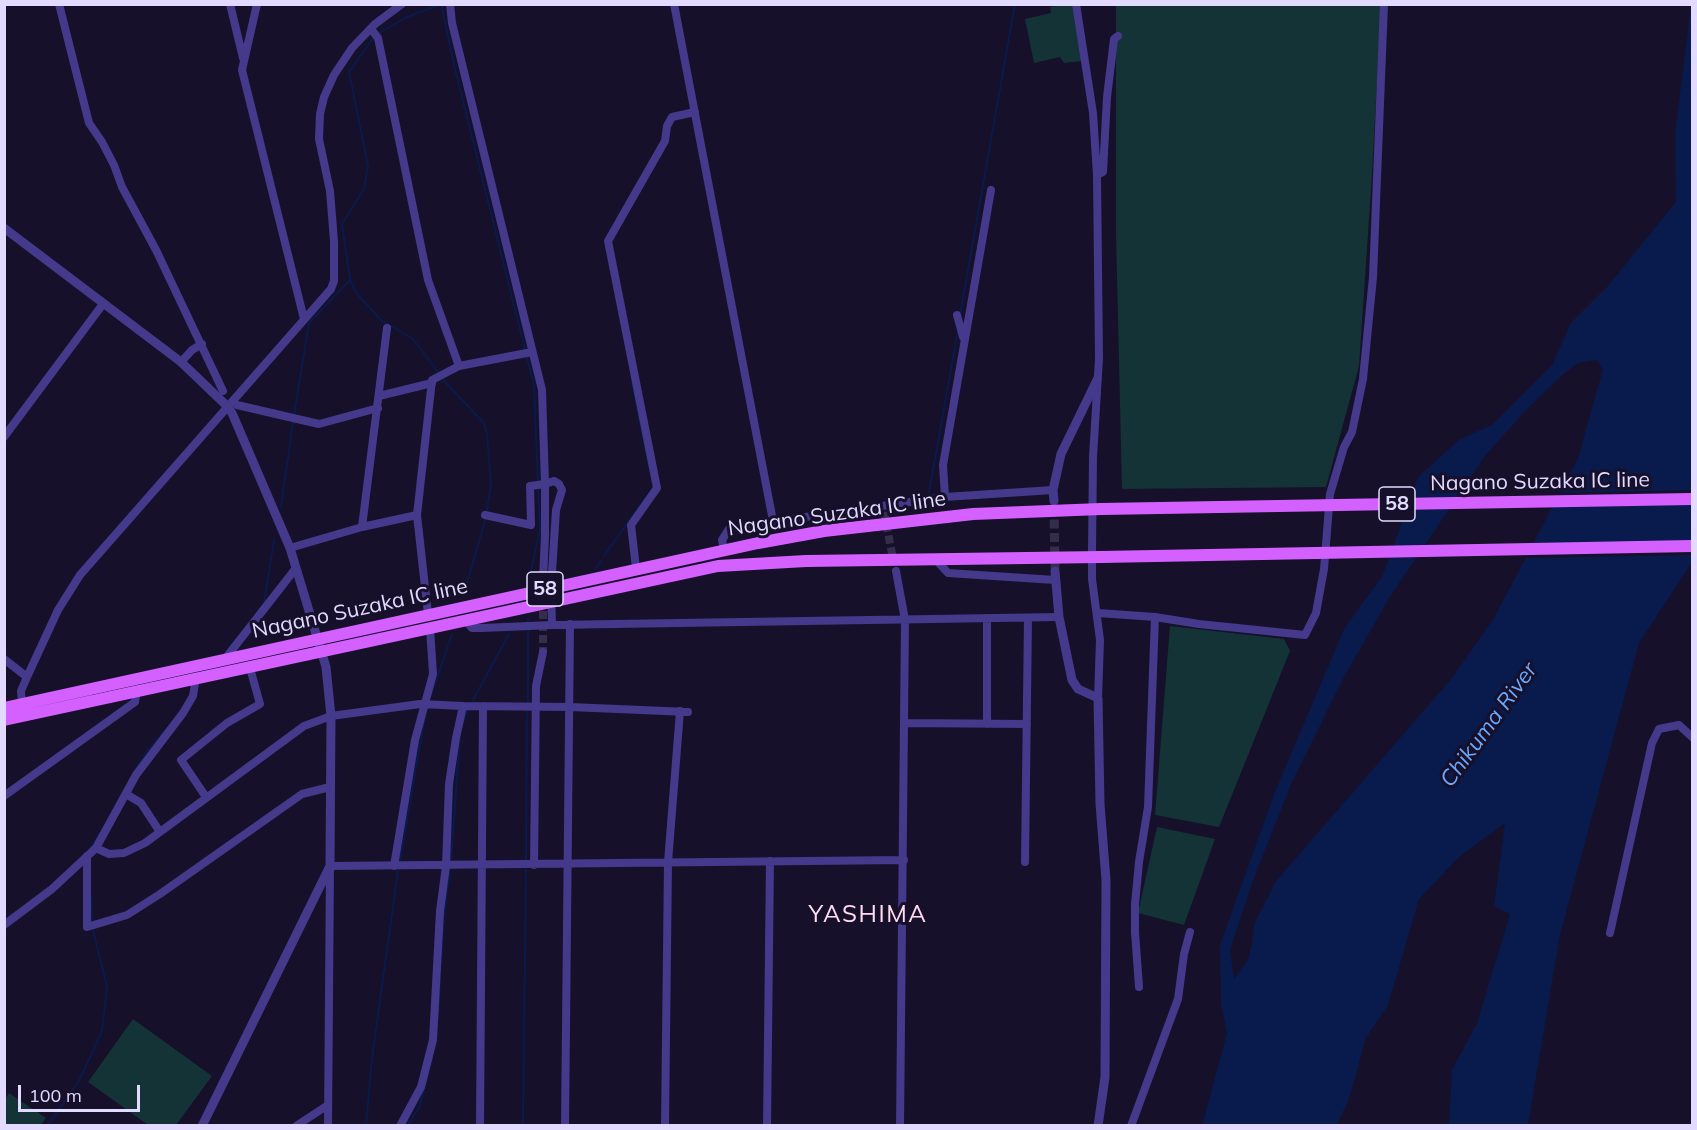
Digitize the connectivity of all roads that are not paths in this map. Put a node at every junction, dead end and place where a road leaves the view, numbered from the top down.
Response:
1 (59, 4) edge
2 (230, 4) edge
3 (257, 4) edge
4 (402, 4) edge
5 (450, 4) edge
6 (674, 4) edge
7 (1076, 4) edge
8 (1384, 4) edge
9 (374, 33) junction
10 (1118, 36) dead end
11 (244, 62) junction
12 (695, 112) junction
13 (1096, 175) junction
14 (991, 190) dead end
15 (4, 228) edge
16 (103, 304) junction
17 (957, 315) dead end
18 (304, 319) junction
19 (387, 328) dead end
20 (964, 341) junction
21 (202, 344) junction
22 (527, 353) junction
23 (181, 362) junction
24 (459, 366) junction
25 (1097, 380) junction
26 (432, 383) junction
27 (223, 391) dead end
28 (379, 396) junction
29 (232, 405) junction
30 (378, 408) junction
31 (4, 437) edge
32 (540, 484) junction
33 (1053, 490) junction
34 (945, 497) junction
35 (1692, 499) edge
36 (1054, 501) tunnel mouth
37 (1096, 509) junction
38 (417, 515) junction
39 (486, 515) dead end
40 (773, 521) junction
41 (362, 527) junction
42 (1692, 546) edge
43 (290, 548) junction
44 (724, 550) junction
45 (1096, 557) junction
46 (936, 560) junction
47 (296, 568) junction
48 (636, 568) junction
49 (896, 571) tunnel mouth
50 (1055, 576) joint
51 (547, 583) junction
52 (551, 602) junction
53 (1098, 613) junction
54 (428, 614) junction
55 (1059, 617) junction
56 (1155, 617) junction
57 (987, 618) junction
58 (1028, 618) junction
59 (465, 620) junction
60 (905, 620) junction
61 (570, 624) junction
62 (552, 625) junction
63 (430, 628) junction
64 (319, 645) junction
65 (543, 652) tunnel mouth
66 (225, 659) junction
67 (4, 660) edge
68 (250, 668) junction
69 (27, 677) junction
70 (196, 677) junction
71 (137, 690) junction
72 (1098, 698) junction
73 (22, 704) junction
74 (425, 704) junction
75 (463, 706) junction
76 (483, 706) junction
77 (534, 707) junction
78 (570, 707) junction
79 (4, 708) edge
80 (331, 716) junction
81 (4, 720) edge
82 (904, 723) junction
83 (987, 723) junction
84 (1027, 724) junction
85 (1692, 737) edge
86 (330, 788) junction
87 (126, 794) junction
88 (4, 796) edge
89 (206, 797) junction
90 (160, 832) junction
91 (96, 848) junction
92 (87, 856) junction
93 (904, 860) junction
94 (770, 861) junction
95 (668, 862) junction
96 (1025, 862) dead end
97 (569, 864) junction
98 (534, 865) junction
99 (330, 866) junction
100 (394, 866) junction
101 (446, 866) junction
102 (481, 866) junction
103 (4, 925) edge
104 (1190, 932) dead end
105 (1610, 933) dead end
106 (1139, 987) dead end
107 (328, 1105) junction
108 (202, 1125) edge
109 (296, 1125) edge
110 (328, 1125) edge
111 (400, 1125) edge
112 (480, 1125) edge
113 (565, 1125) edge
114 (665, 1125) edge
115 (767, 1125) edge
116 (900, 1125) edge
117 (1098, 1125) edge
118 (1131, 1125) edge

1 - 21 street
2 - 11 street
3 - 11 street
4 - 9 street
5 - 22 street
6 - 12 street
7 - 13 street
8 - 56 street
9 - 18 street
9 - 24 street
10 - 13 street
11 - 18 street
12 - 40 street
12 - 48 street
13 - 25 street
14 - 20 street
15 - 16 street
16 - 23 street
16 - 31 street
17 - 20 street
18 - 29 street
19 - 28 street
20 - 34 street
21 - 23 street
21 - 27 street
22 - 24 street
22 - 32 street
23 - 29 street
24 - 26 street
25 - 33 street
25 - 37 street
26 - 28 street
26 - 38 street
28 - 30 street
29 - 30 street
29 - 43 street
29 - 69 street
30 - 41 street
32 - 39 street
32 - 51 street
32 - 51 street
33 - 34 street
33 - 36 street
34 - 40 street
35 - 37 main road, Nagano Suzaka IC line / 58, bridge
37 - 44 main road, Nagano Suzaka IC line / 58
37 - 45 street
38 - 41 street
38 - 54 street
40 - 44 street
41 - 43 street
42 - 45 main road, Nagano Suzaka IC line / 58, bridge
43 - 47 street
44 - 48 main road, Nagano Suzaka IC line / 58
45 - 46 main road, Nagano Suzaka IC line / 58
45 - 53 street
46 - 50 street
46 - 52 main road, Nagano Suzaka IC line / 58
47 - 64 street
47 - 66 street
48 - 51 main road, Nagano Suzaka IC line / 58
49 - 60 street
50 - 55 street
51 - 52 street
51 - 54 main road, Nagano Suzaka IC line / 58
52 - 59 main road, Nagano Suzaka IC line / 58
52 - 62 street
53 - 56 street
53 - 72 street
54 - 64 main road, Nagano Suzaka IC line / 58
55 - 58 street
55 - 72 street
56 - 106 street
57 - 58 street
57 - 60 street
57 - 83 street
58 - 84 street
59 - 62 street
59 - 63 main road, Nagano Suzaka IC line / 58
60 - 61 street
60 - 82 street
61 - 62 street
61 - 78 street
63 - 64 main road, Nagano Suzaka IC line / 58
63 - 74 street
64 - 66 main road, Nagano Suzaka IC line / 58
64 - 68 main road, Nagano Suzaka IC line / 58
64 - 80 street
65 - 77 street
66 - 73 main road, Nagano Suzaka IC line / 58
67 - 69 street
68 - 70 main road, Nagano Suzaka IC line / 58
68 - 89 street
69 - 73 street
70 - 71 main road, Nagano Suzaka IC line / 58
70 - 87 street
71 - 81 main road, Nagano Suzaka IC line / 58
71 - 88 street
72 - 117 street
73 - 79 main road, Nagano Suzaka IC line / 58
74 - 75 street
74 - 80 street
74 - 100 street
75 - 76 street
75 - 101 street
76 - 77 street
76 - 102 street
77 - 78 street
77 - 98 street
78 - 95 street
78 - 97 street
80 - 86 street
80 - 89 street
82 - 83 street
82 - 93 street
83 - 84 street
84 - 96 street
85 - 105 street
86 - 92 street
86 - 99 street
87 - 90 street
87 - 91 street
89 - 90 street
90 - 91 street
91 - 92 street
92 - 103 street
93 - 94 street
93 - 116 street
94 - 95 street
94 - 115 street
95 - 97 street
95 - 114 street
97 - 98 street
97 - 113 street
98 - 102 street
99 - 100 street
99 - 107 street
99 - 108 street
100 - 101 street
101 - 102 street
101 - 111 street
102 - 112 street
104 - 118 street
107 - 109 street
107 - 110 street

